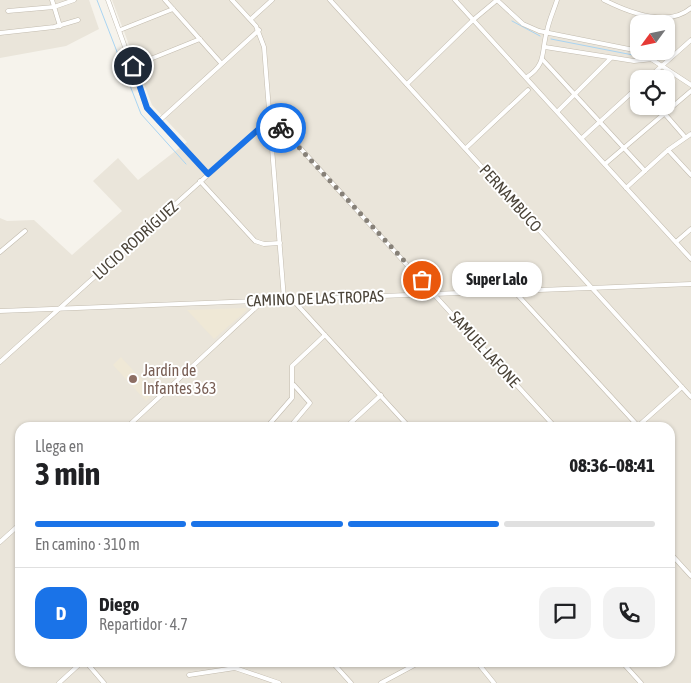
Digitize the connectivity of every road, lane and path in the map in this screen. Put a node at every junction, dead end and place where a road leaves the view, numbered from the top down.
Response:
1 (52, 0) edge
2 (74, 0) edge
3 (108, 0) edge
4 (165, 0) edge
5 (232, 0) edge
6 (272, 0) edge
7 (330, 0) edge
8 (455, 0) edge
9 (497, 0) edge
10 (557, 0) edge
11 (604, 0) edge
12 (54, 6) junction
13 (691, 8) edge
14 (173, 9) junction
15 (8, 11) dead end
16 (251, 19) junction
17 (78, 20) dead end
18 (473, 20) junction
19 (60, 26) junction
20 (120, 30) junction
21 (259, 30) junction
22 (0, 33) edge
23 (546, 33) junction
24 (200, 40) junction
25 (691, 40) edge
26 (545, 47) junction
27 (630, 49) edge
28 (611, 58) junction
29 (542, 59) junction
30 (630, 60) edge
31 (634, 60) edge
32 (649, 60) edge
33 (654, 60) edge
34 (221, 63) junction
35 (662, 65) junction
36 (133, 66) junction
37 (657, 70) edge
38 (527, 77) junction
39 (407, 84) junction
40 (691, 85) edge
41 (528, 90) dead end
42 (691, 91) edge
43 (630, 94) edge
44 (576, 95) junction
45 (675, 105) edge
46 (558, 112) junction
47 (663, 115) edge
48 (665, 115) edge
49 (270, 119) junction
50 (159, 121) junction
51 (599, 122) junction
52 (691, 134) edge
53 (685, 137) junction
54 (582, 138) junction
55 (466, 148) junction
56 (624, 148) junction
57 (668, 150) junction
58 (605, 164) junction
59 (645, 171) junction
60 (208, 174) junction
61 (691, 175) edge
62 (200, 180) junction
63 (626, 188) junction
64 (691, 229) edge
65 (26, 231) dead end
66 (676, 242) junction
67 (280, 243) junction
68 (0, 252) edge
69 (691, 259) edge
70 (691, 284) edge
71 (592, 287) junction
72 (514, 291) junction
73 (434, 294) junction
74 (265, 299) junction
75 (284, 299) junction
76 (292, 299) junction
77 (59, 309) junction
78 (0, 311) edge
79 (325, 335) junction
80 (0, 362) edge
81 (294, 385) junction
82 (682, 387) junction
83 (381, 395) junction
84 (691, 397) edge
85 (132, 422) edge
86 (271, 422) edge
87 (294, 422) edge
88 (352, 422) edge
89 (405, 422) edge
90 (551, 422) edge
91 (632, 422) edge
92 (643, 422) edge
93 (15, 528) edge
94 (0, 542) edge
95 (675, 558) edge
96 (691, 576) edge
97 (78, 667) edge
98 (89, 667) edge
99 (336, 667) edge
100 (410, 667) edge
101 (480, 667) edge
102 (627, 667) edge
103 (189, 675) dead end
104 (59, 683) edge
105 (104, 683) edge
106 (279, 683) edge
107 (350, 683) edge
108 (380, 683) edge
109 (494, 683) edge
110 (641, 683) edge

1 - 12 street
2 - 12 street
3 - 20 street
4 - 14 street
5 - 16 street
6 - 16 street
7 - 39 street, PERNAMBUCO
8 - 18 street
9 - 18 street
9 - 23 street
10 - 23 street
11 - 13 street
12 - 15 street
12 - 19 street
14 - 20 street
14 - 24 street
16 - 21 street
17 - 19 street
18 - 38 street
18 - 39 street
19 - 22 street
20 - 36 street
21 - 34 street
21 - 49 street
23 - 26 street
23 - 27 street
24 - 34 street
24 - 36 street
25 - 35 street
26 - 28 street
26 - 29 street
28 - 30 street
28 - 44 street
29 - 38 street
29 - 44 street
31 - 32 street
33 - 35 street
34 - 50 street
35 - 37 street
35 - 40 street
36 - 50 street
38 - 46 street
39 - 55 street, PERNAMBUCO
41 - 55 street
42 - 45 street
43 - 51 street
44 - 46 street
44 - 51 street
46 - 54 street
47 - 56 street
48 - 53 street
49 - 60 street, LUCIO RODRÍGUEZ
49 - 67 street
49 - 73 street, SAMUEL LAFONE
50 - 60 street
51 - 54 street
51 - 56 street
52 - 53 street
53 - 57 street
54 - 58 street
55 - 71 street, PERNAMBUCO
56 - 58 street
56 - 59 street
57 - 59 street
57 - 61 street
58 - 63 street
59 - 63 street
60 - 62 street, LUCIO RODRÍGUEZ
62 - 67 street
62 - 77 street, LUCIO RODRÍGUEZ
63 - 66 street
64 - 66 street
65 - 68 street
66 - 69 street
67 - 75 street
70 - 71 street, CAMINO DE LAS TROPAS
71 - 72 street, CAMINO DE LAS TROPAS
71 - 82 street, PERNAMBUCO
72 - 73 street, CAMINO DE LAS TROPAS
72 - 91 street
73 - 76 street, CAMINO DE LAS TROPAS
73 - 90 street, SAMUEL LAFONE
74 - 75 street, CAMINO DE LAS TROPAS
74 - 77 street, CAMINO DE LAS TROPAS
74 - 85 street
75 - 76 street, CAMINO DE LAS TROPAS
76 - 79 street
77 - 78 street, CAMINO DE LAS TROPAS
77 - 80 street, LUCIO RODRÍGUEZ
79 - 81 street
79 - 83 street
81 - 86 street
81 - 87 street
82 - 84 street, PERNAMBUCO
82 - 92 street
83 - 88 street
83 - 89 street
93 - 94 street
95 - 96 street
97 - 104 street
98 - 105 street
99 - 107 street
100 - 108 street
101 - 109 street
102 - 110 street
103 - 106 street

